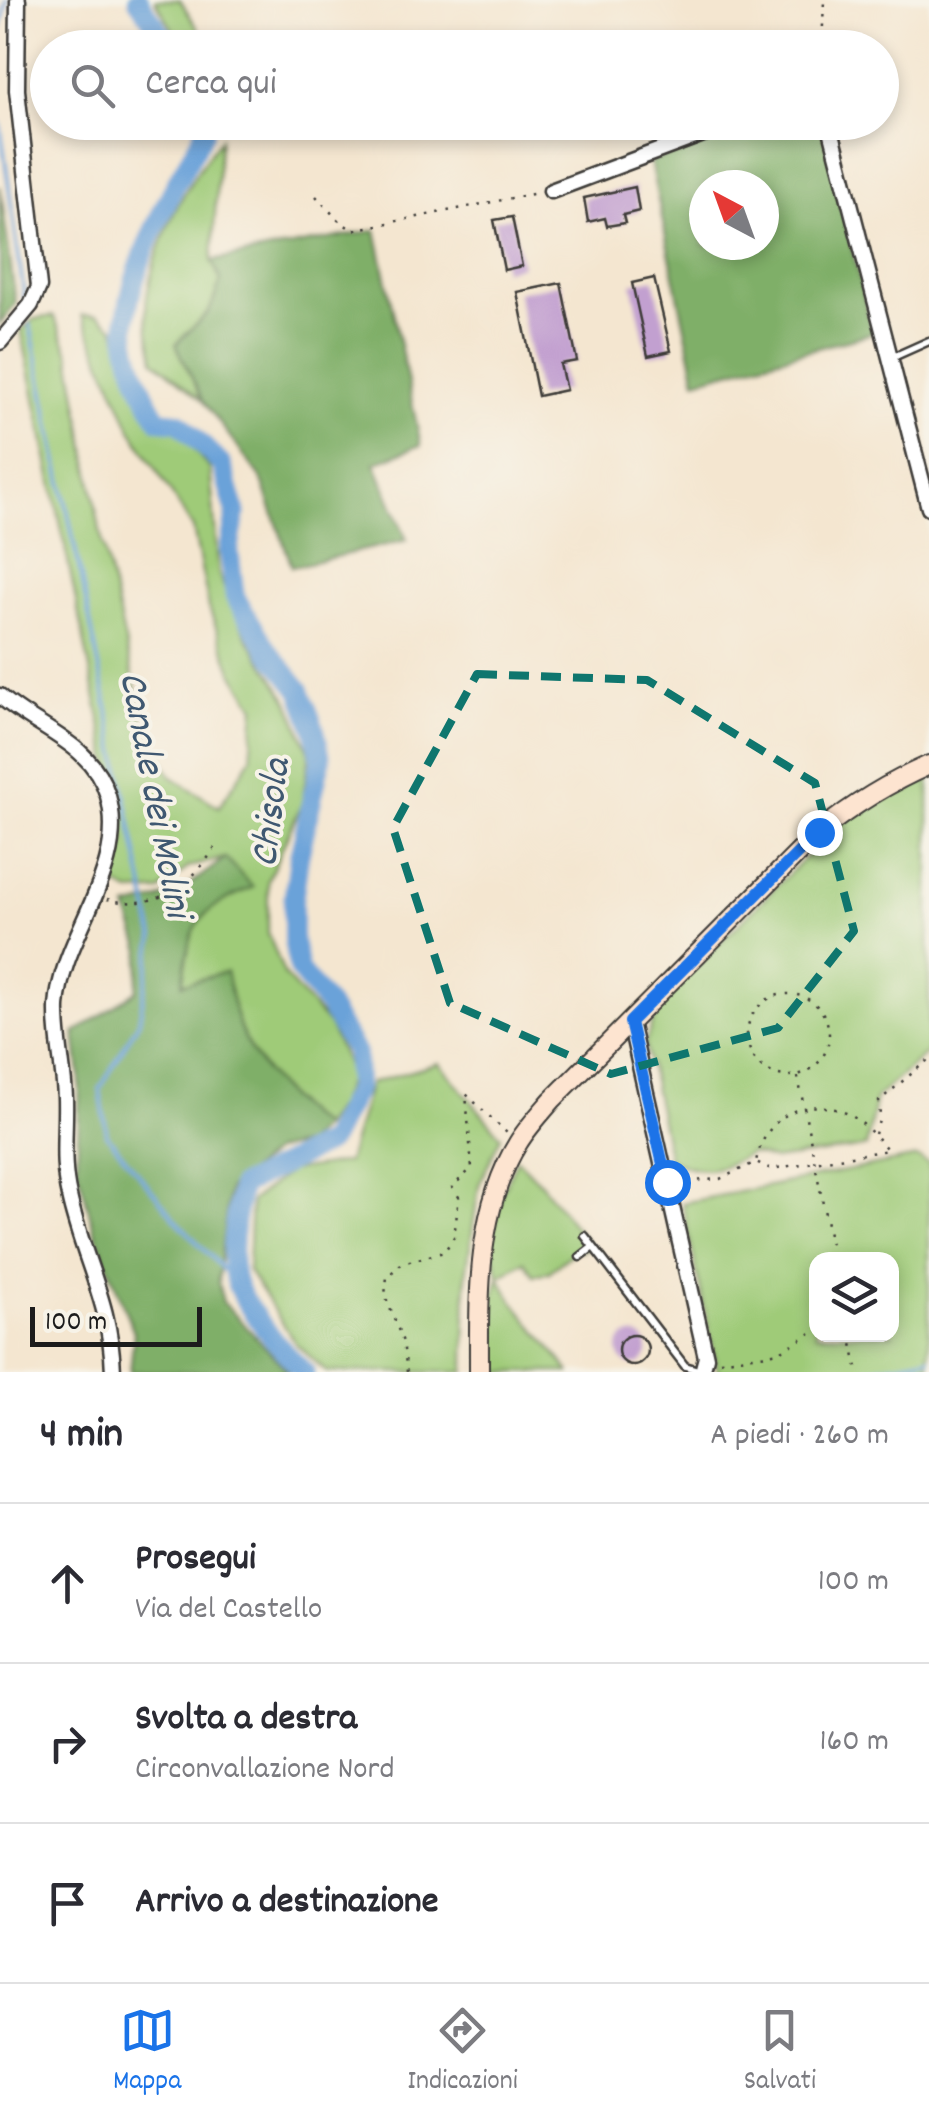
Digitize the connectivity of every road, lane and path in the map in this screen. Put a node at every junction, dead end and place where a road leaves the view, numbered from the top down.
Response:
1 (18, 0) edge
2 (824, 0) edge
3 (823, 30) edge
4 (688, 140) edge
5 (834, 140) edge
6 (551, 191) joint
7 (316, 196) dead end
8 (929, 341) edge
9 (0, 342) edge
10 (890, 358) junction
11 (929, 508) edge
12 (0, 696) edge
13 (929, 766) edge
14 (215, 847) dead end
15 (96, 896) junction
16 (630, 1022) junction
17 (929, 1059) edge
18 (798, 1076) junction
19 (805, 1108) junction
20 (875, 1135) junction
21 (518, 1143) junction
22 (756, 1162) junction
23 (813, 1163) junction
24 (667, 1185) junction
25 (585, 1236) dead end
26 (594, 1248) junction
27 (832, 1252) edge
28 (580, 1257) dead end
29 (809, 1334) edge
30 (852, 1342) edge
31 (700, 1369) edge
32 (112, 1372) edge
33 (407, 1372) edge
34 (480, 1372) edge
35 (858, 1372) edge

1 - 9 street
2 - 3 path
4 - 6 street
5 - 10 street
6 - 7 path
8 - 10 lane
10 - 11 street
12 - 15 street
13 - 16 street
14 - 15 path
15 - 32 street
16 - 21 street
16 - 24 street
17 - 20 path
18 - 18 path
18 - 19 path
19 - 20 path
19 - 22 path
19 - 23 path
20 - 23 path
21 - 33 path
21 - 34 street
22 - 23 path
22 - 24 path
23 - 27 path
24 - 31 street
25 - 26 lane
26 - 28 lane
26 - 31 lane
29 - 31 path
30 - 35 path

